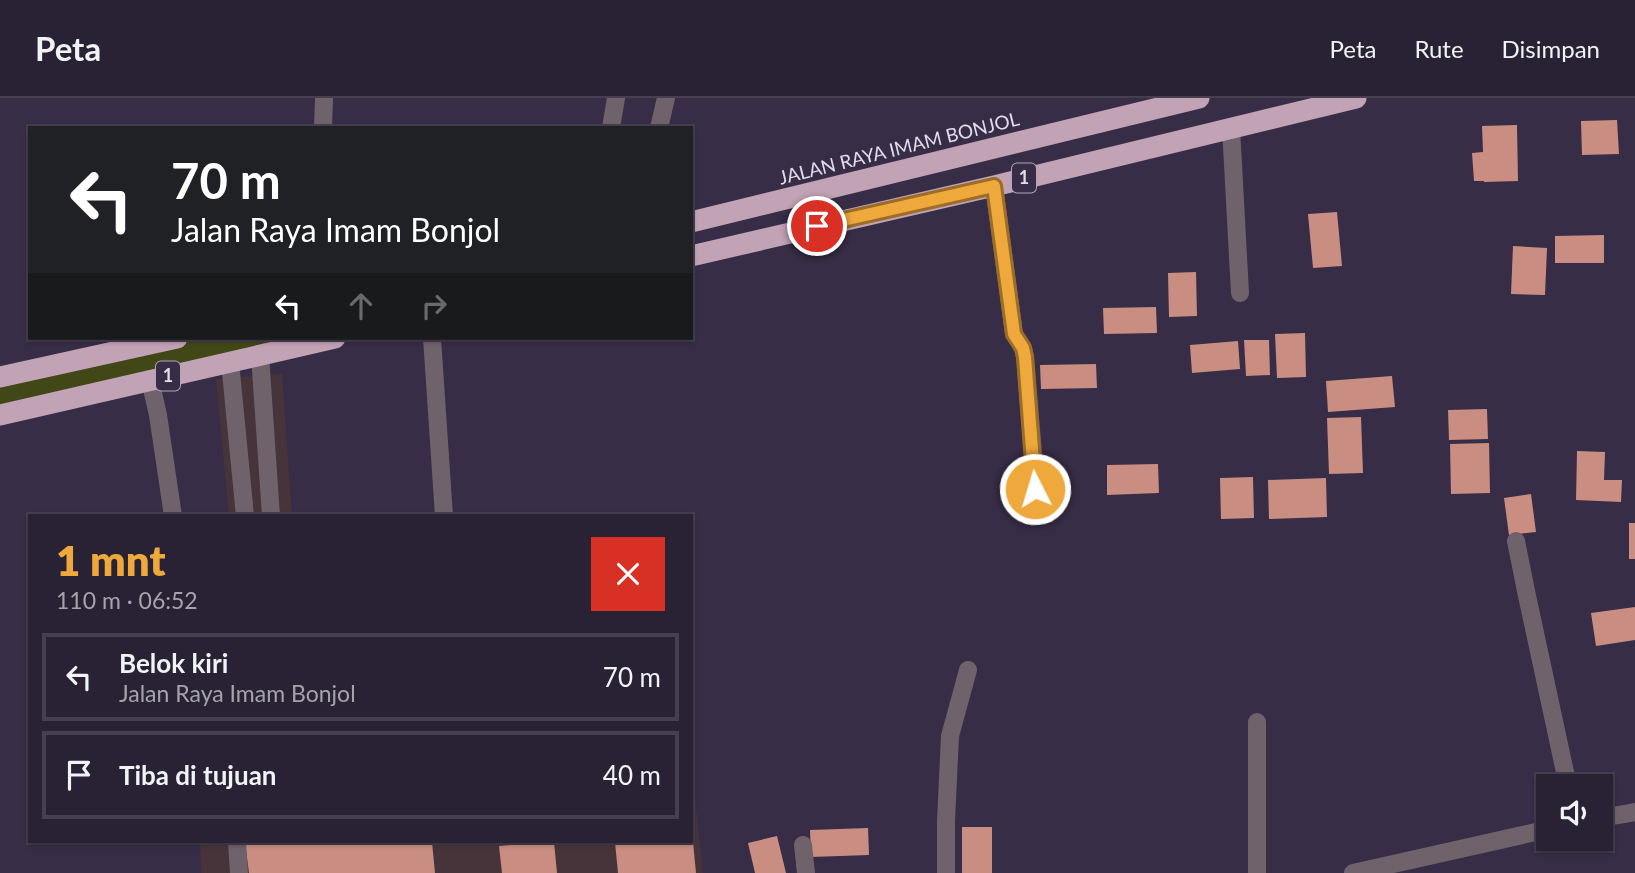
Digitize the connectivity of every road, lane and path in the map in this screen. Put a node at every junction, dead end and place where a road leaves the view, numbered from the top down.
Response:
1 (324, 98) edge
2 (616, 98) edge
3 (666, 98) edge
4 (1199, 98) edge
5 (1356, 98) edge
6 (323, 126) edge
7 (611, 126) edge
8 (659, 126) edge
9 (1231, 128) junction
10 (994, 186) junction
11 (693, 222) edge
12 (693, 256) edge
13 (1240, 293) dead end
14 (168, 340) edge
15 (326, 340) edge
16 (432, 340) edge
17 (260, 355) junction
18 (230, 362) junction
19 (0, 377) edge
20 (150, 380) junction
21 (0, 415) edge
22 (1035, 489) dead end
23 (173, 514) edge
24 (245, 514) edge
25 (271, 514) edge
26 (444, 514) edge
27 (1516, 541) dead end
28 (968, 670) dead end
29 (1257, 722) dead end
30 (1565, 774) edge
31 (1635, 812) edge
32 (1613, 816) edge
33 (1536, 833) edge
34 (237, 843) edge
35 (803, 845) dead end
36 (239, 873) edge
37 (806, 873) edge
38 (946, 873) edge
39 (1257, 873) edge
40 (1353, 873) edge

1 - 6 street
2 - 7 street
3 - 8 street
4 - 11 highway, JALAN RAYA IMAM BONJOL / 1
5 - 9 highway, 1
9 - 10 highway, 1
9 - 13 street
10 - 12 highway, 1
10 - 22 street
14 - 19 highway, 1
15 - 17 highway, 1
16 - 26 street
17 - 18 highway, 1
17 - 25 street
18 - 20 highway, 1
18 - 24 street
20 - 21 highway, 1
20 - 23 street
27 - 30 street
28 - 38 street
29 - 39 street
31 - 32 street
33 - 40 street
34 - 36 street
35 - 37 street

